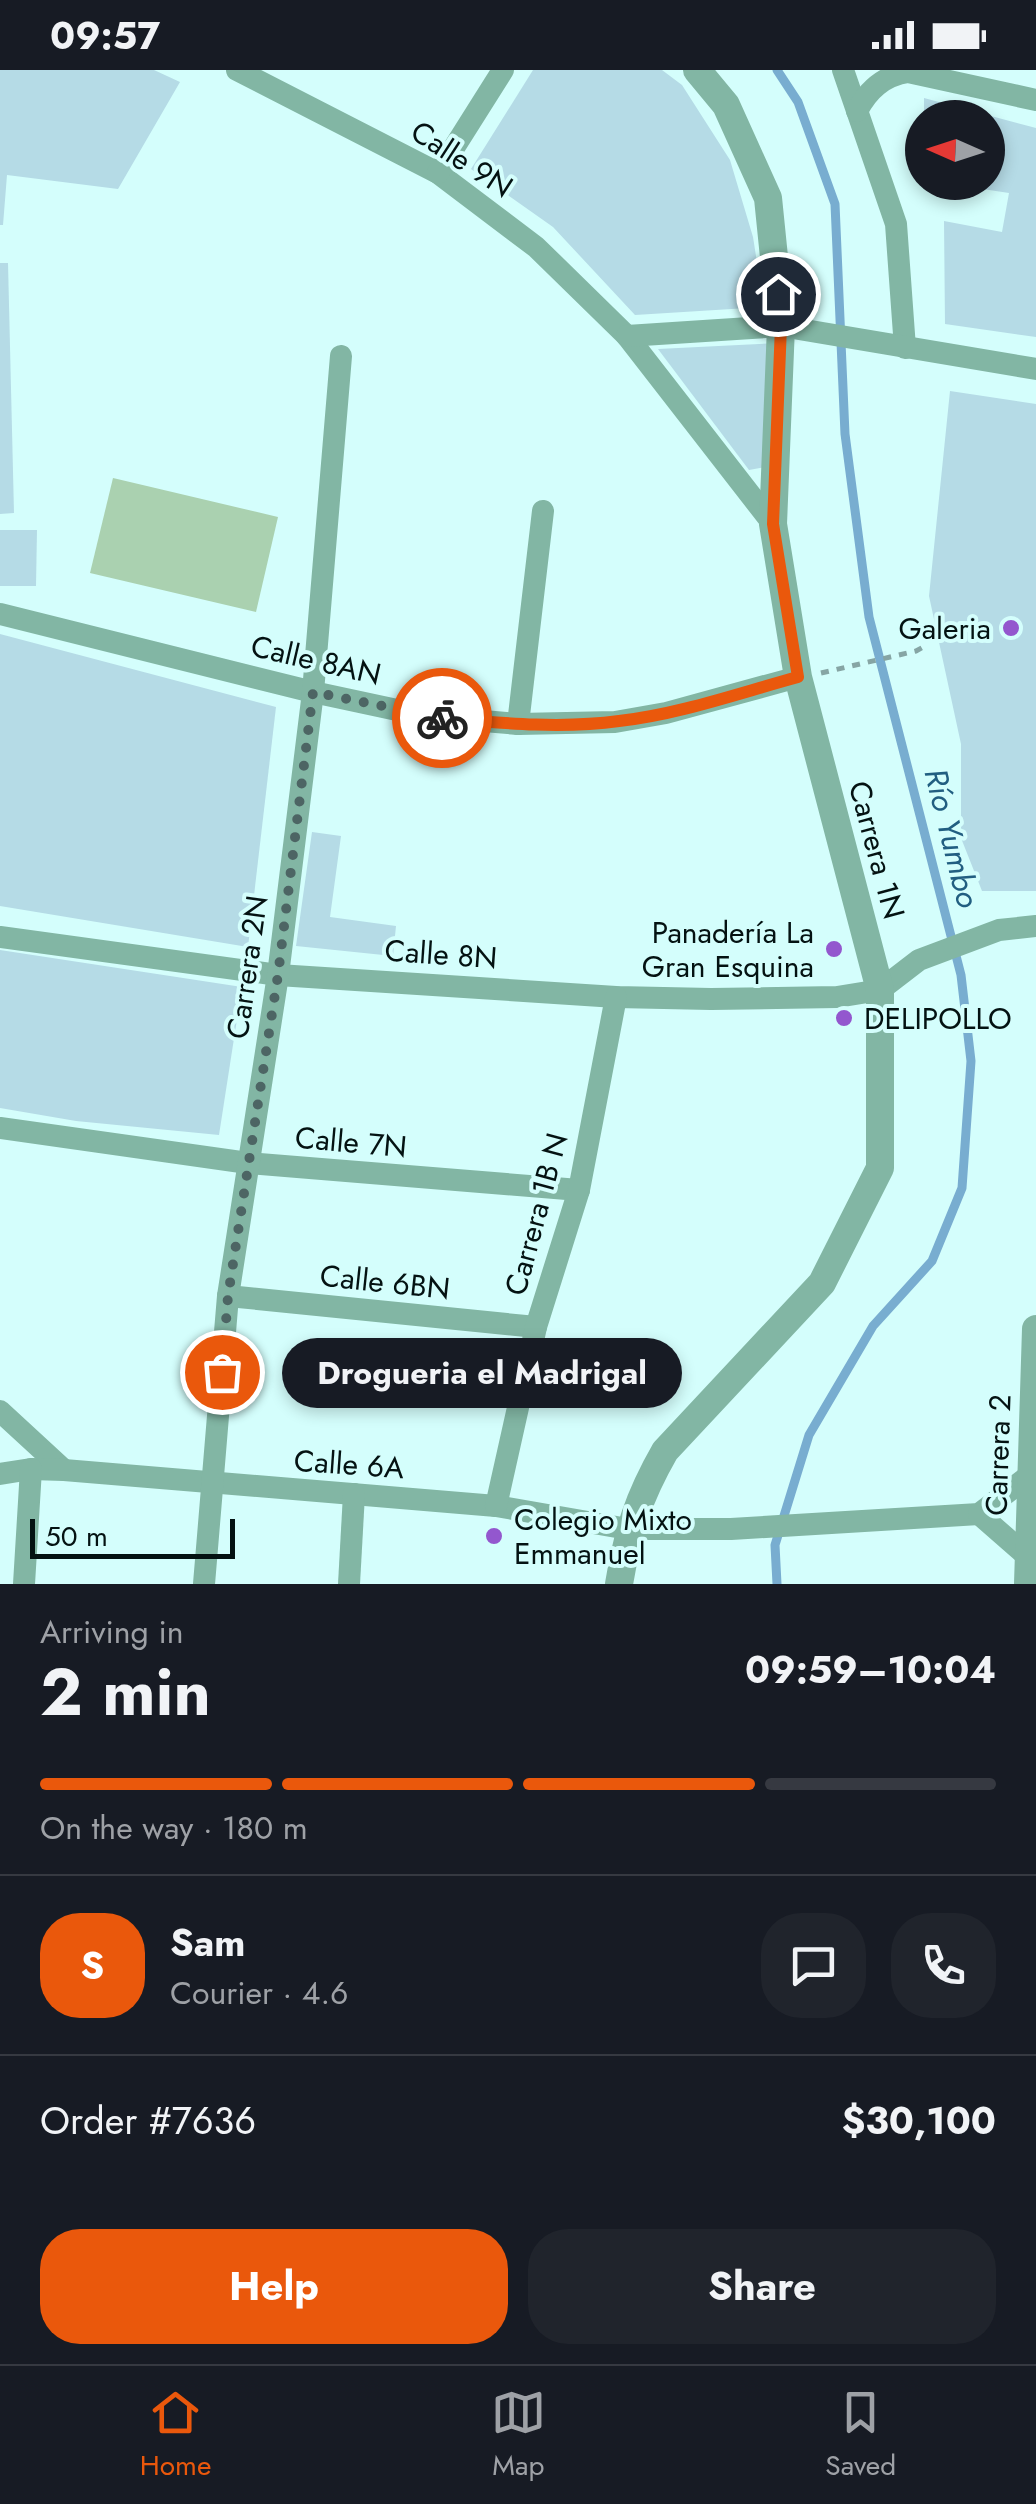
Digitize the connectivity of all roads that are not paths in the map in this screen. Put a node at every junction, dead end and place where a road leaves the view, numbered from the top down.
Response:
1 (237, 70) edge
2 (504, 70) edge
3 (697, 70) edge
4 (843, 70) edge
5 (1036, 100) edge
6 (857, 112) junction
7 (438, 172) junction
8 (793, 329) junction
9 (627, 336) junction
10 (894, 345) junction
11 (341, 356) dead end
12 (1036, 369) edge
13 (543, 511) dead end
14 (773, 524) junction
15 (0, 614) edge
16 (798, 677) junction
17 (313, 692) junction
18 (518, 724) junction
19 (1036, 926) edge
20 (0, 938) edge
21 (278, 975) junction
22 (880, 990) junction
23 (616, 996) junction
24 (0, 1128) edge
25 (248, 1164) junction
26 (579, 1190) junction
27 (228, 1296) junction
28 (536, 1326) junction
29 (1036, 1329) edge
30 (1036, 1342) edge
31 (0, 1411) edge
32 (31, 1469) junction
33 (64, 1470) junction
34 (0, 1474) edge
35 (1030, 1475) junction
36 (214, 1484) junction
37 (354, 1494) junction
38 (496, 1506) junction
39 (980, 1514) junction
40 (628, 1528) junction
41 (1028, 1571) edge
42 (24, 1584) edge
43 (204, 1584) edge
44 (349, 1584) edge
45 (619, 1584) edge

1 - 7 street, Calle 9N
2 - 7 street
3 - 8 street, Carrera 1N
4 - 6 street
5 - 6 street
6 - 10 street
7 - 9 street, Calle 9N
8 - 9 street
8 - 10 street
8 - 14 street, Carrera 1N
9 - 14 street, Calle 9N
10 - 12 street
11 - 17 street, Carrera 2N
13 - 18 street
14 - 16 street, Carrera 1N
15 - 17 street, Calle 8AN
16 - 18 street, Calle 8AN
16 - 22 street, Carrera 1N
17 - 18 street, Calle 8AN
17 - 21 street, Carrera 2N
19 - 22 street
20 - 21 street, Calle 8N
21 - 23 street, Calle 8N
21 - 25 street, Carrera 2N
22 - 23 street, Calle 8N
22 - 40 street, Carrera 1N
23 - 26 street, Carrera 1B N
24 - 25 street, Calle 7N
25 - 26 street, Calle 7N
25 - 27 street, Carrera 2N
26 - 28 street, Carrera 1B N
27 - 28 street, Calle 6BN
27 - 36 street, Carrera 2N
28 - 38 street, Carrera 1B N
29 - 30 street, Carrera 2
30 - 35 street, Carrera 2
31 - 33 street
32 - 33 street, Calle 6A
32 - 34 street, Calle 6A
32 - 42 street
33 - 36 street, Calle 6A
35 - 39 street
35 - 41 street, Carrera 2
36 - 37 street, Calle 6A
36 - 43 street, Carrera 2N
37 - 38 street, Calle 6A
37 - 44 street
38 - 40 street, Calle 6A
39 - 40 street, Calle 6A
39 - 41 street
40 - 45 street, Carrera 1N

